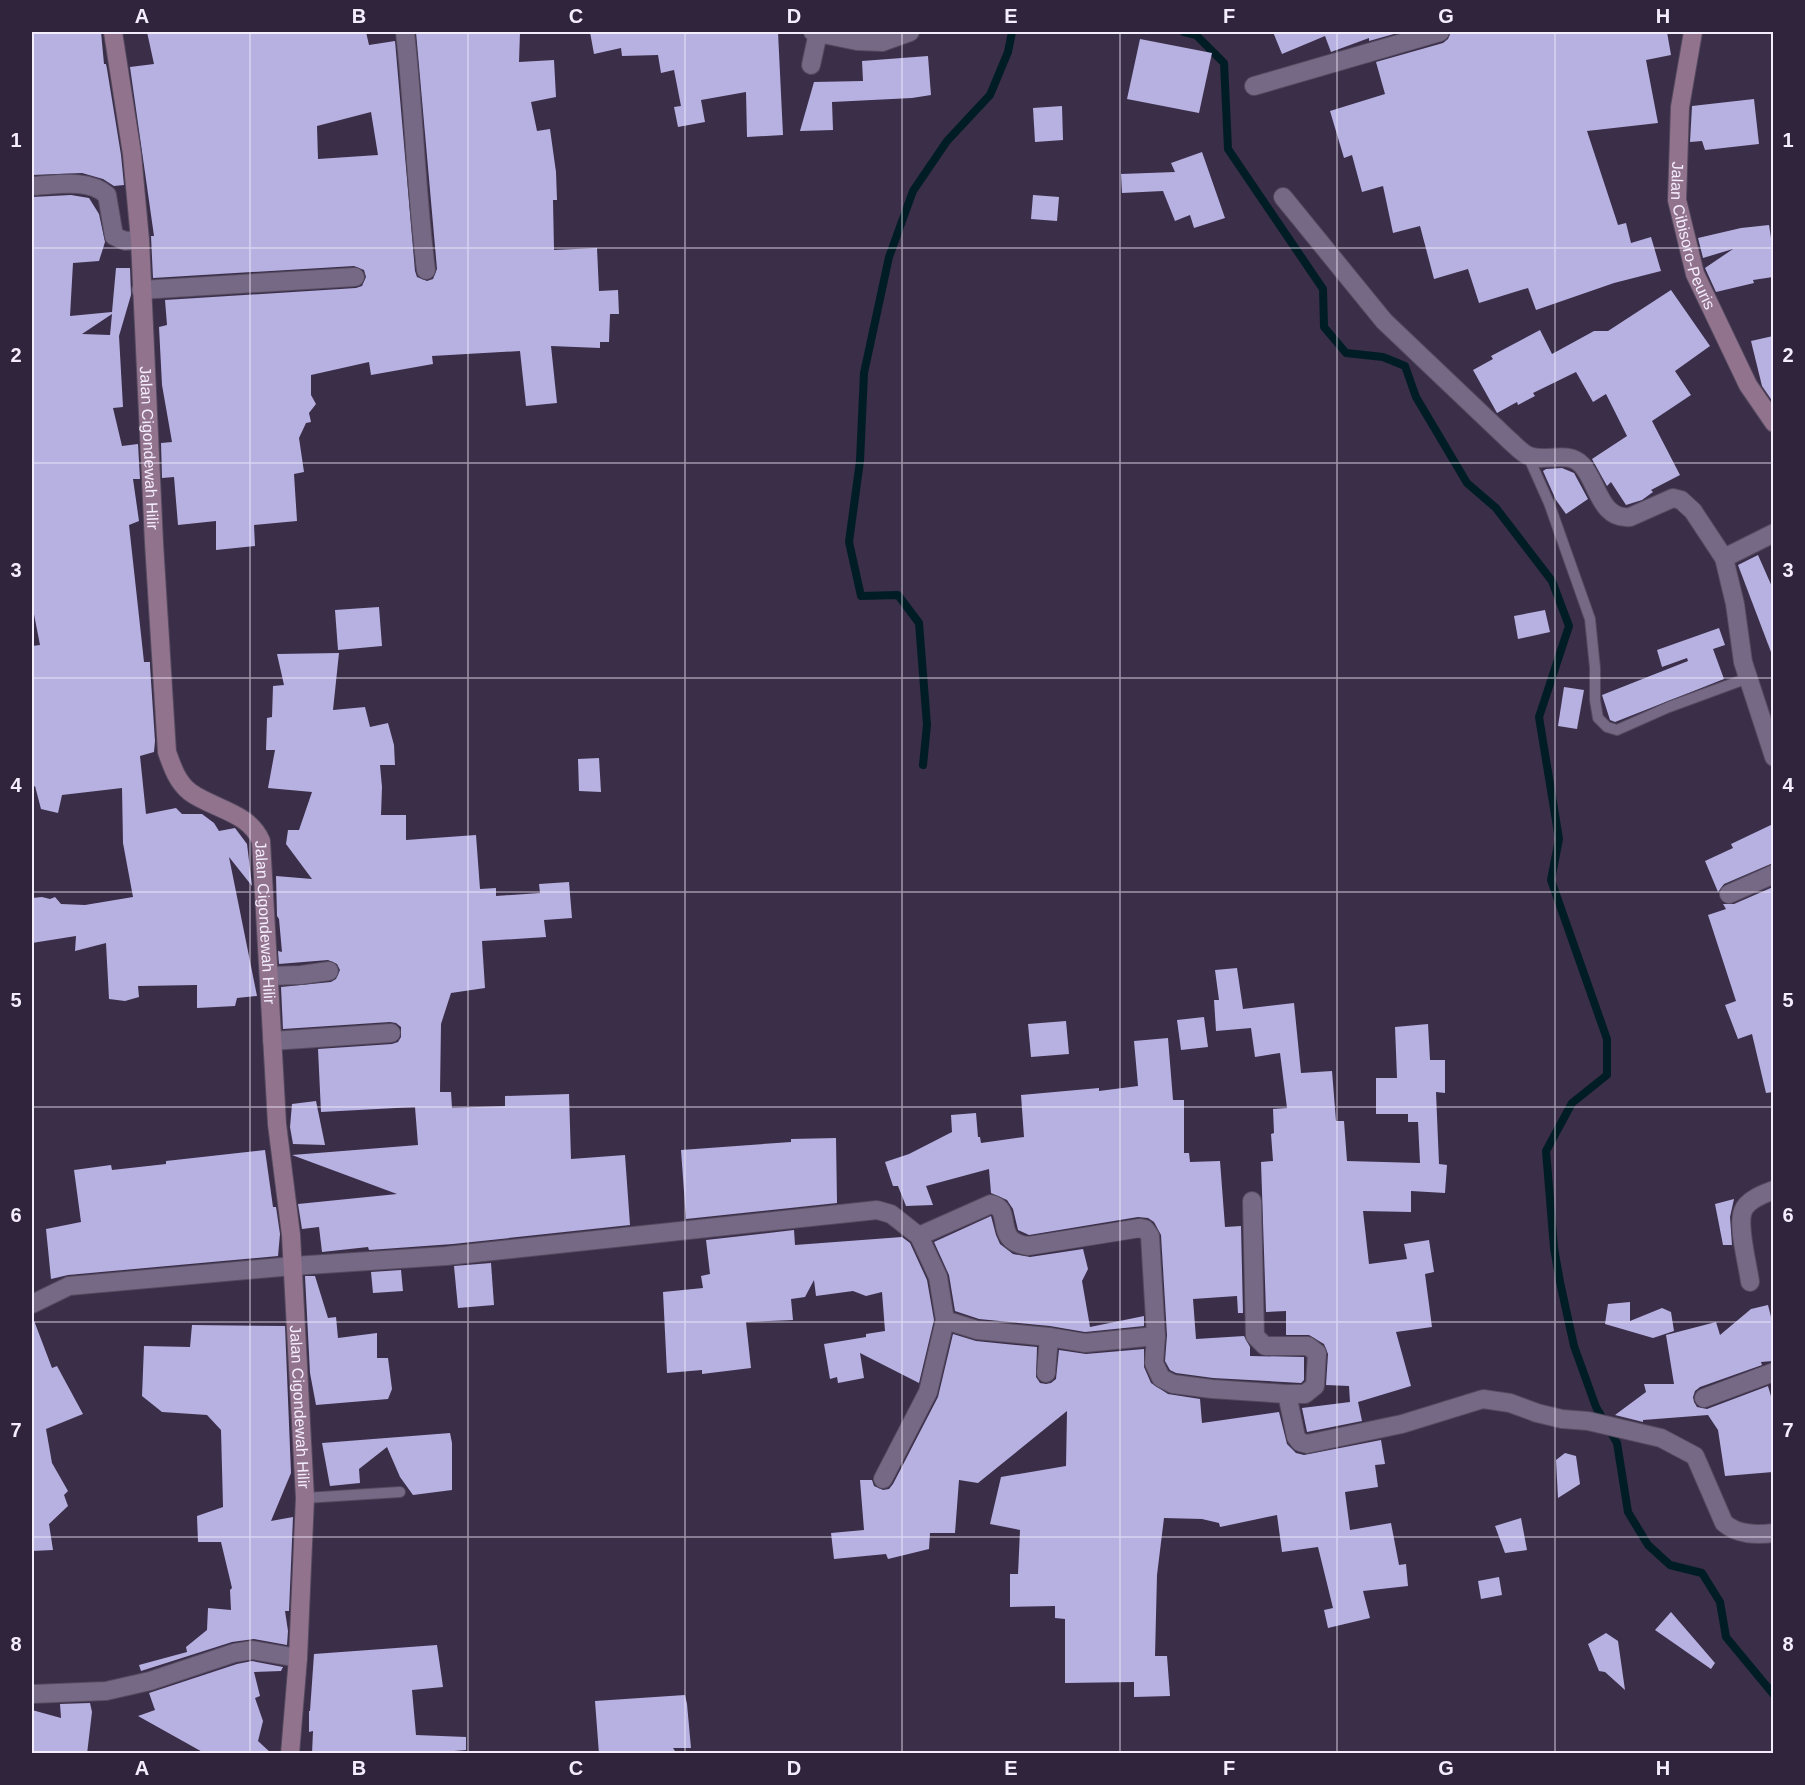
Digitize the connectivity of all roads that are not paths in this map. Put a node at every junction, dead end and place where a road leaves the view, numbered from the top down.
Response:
1 (113, 32) edge
2 (405, 32) edge
3 (815, 32) edge
4 (910, 32) edge
5 (1440, 32) edge
6 (1693, 32) edge
7 (1407, 36) edge
8 (811, 65) dead end
9 (1254, 86) dead end
10 (32, 186) edge
11 (1283, 197) dead end
12 (140, 240) junction
13 (426, 270) dead end
14 (355, 277) dead end
15 (141, 290) junction
16 (1773, 423) edge
17 (1528, 456) junction
18 (1773, 532) edge
19 (1724, 558) junction
20 (1748, 678) junction
21 (1773, 757) edge
22 (1773, 874) edge
23 (1729, 894) dead end
24 (329, 971) dead end
25 (269, 975) junction
26 (391, 1033) dead end
27 (272, 1041) junction
28 (1773, 1190) edge
29 (1252, 1201) dead end
30 (919, 1236) junction
31 (293, 1266) junction
32 (1750, 1282) dead end
33 (32, 1304) edge
34 (945, 1320) junction
35 (1156, 1336) junction
36 (1049, 1337) junction
37 (1046, 1373) dead end
38 (1772, 1378) edge
39 (1287, 1394) junction
40 (1704, 1398) dead end
41 (883, 1479) dead end
42 (400, 1492) dead end
43 (305, 1498) junction
44 (1773, 1533) edge
45 (298, 1658) junction
46 (32, 1694) edge
47 (290, 1754) edge

1 - 12 street, Jalan Cigondewah Hilir
2 - 13 street
3 - 4 street
3 - 8 street
5 - 7 street
6 - 16 street, Jalan Cibisoro-Peuris
7 - 9 street
10 - 12 street
11 - 17 street
12 - 15 street, Jalan Cigondewah Hilir
14 - 15 street
15 - 25 street, Jalan Cigondewah Hilir
17 - 19 street
17 - 20 lane
18 - 19 street
19 - 20 street
20 - 21 street
22 - 23 street
24 - 25 street
25 - 27 street, Jalan Cigondewah Hilir
26 - 27 street
27 - 31 street, Jalan Cigondewah Hilir
28 - 32 street
29 - 39 street
30 - 31 street
30 - 34 street
30 - 35 street
31 - 33 street
31 - 43 street, Jalan Cigondewah Hilir
34 - 36 street
34 - 41 street
35 - 36 street
35 - 39 street
36 - 37 street
38 - 40 street
39 - 44 street
42 - 43 lane
43 - 45 street, Jalan Cigondewah Hilir
45 - 46 street
45 - 47 street, Jalan Cigondewah Hilir

